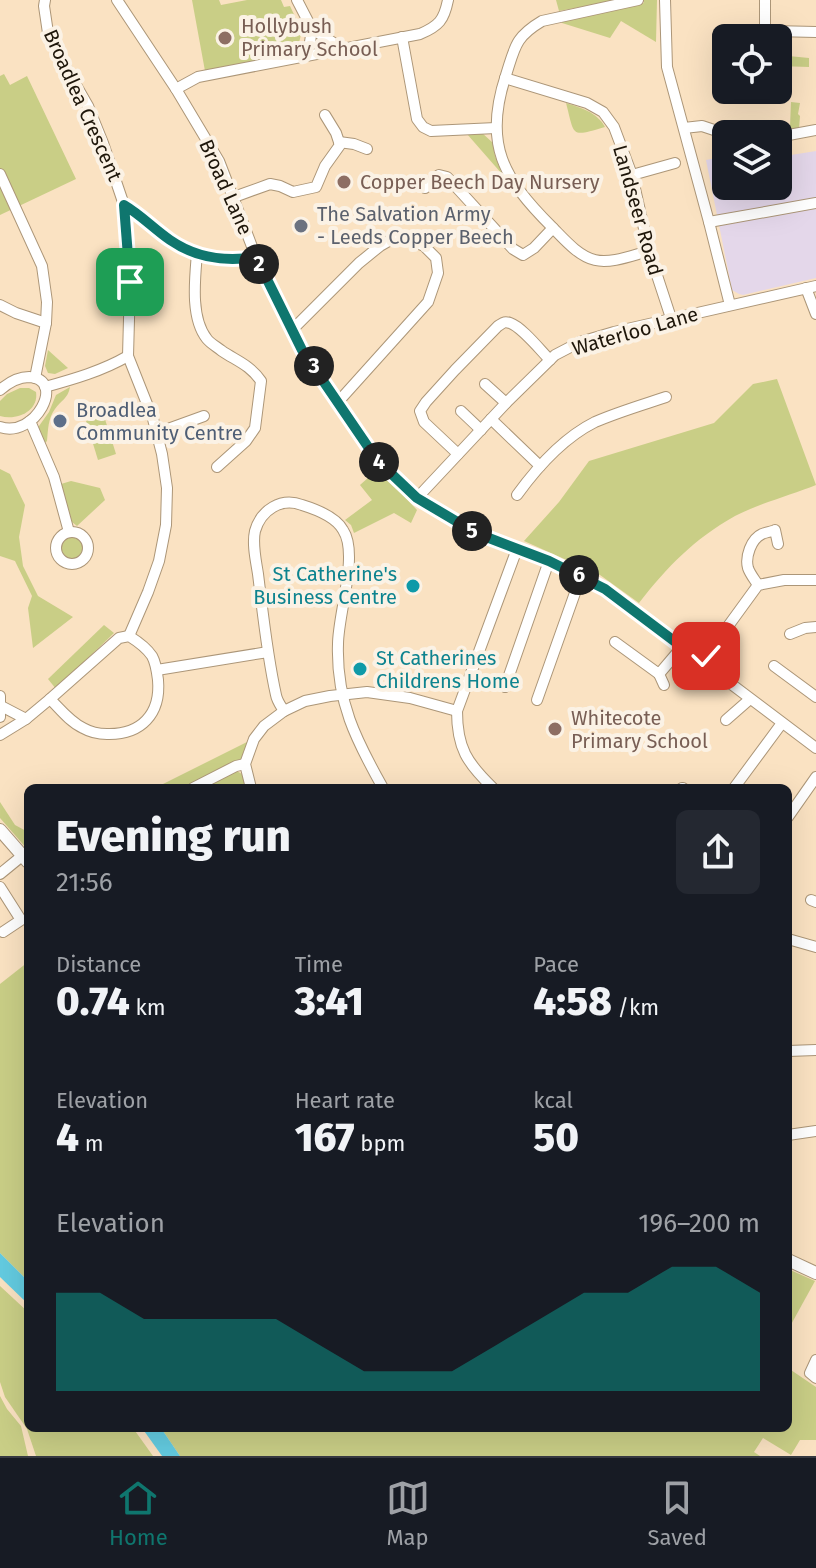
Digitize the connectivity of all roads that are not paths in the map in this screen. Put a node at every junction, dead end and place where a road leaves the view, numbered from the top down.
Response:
1 (45, 0) edge
2 (117, 0) edge
3 (297, 0) edge
4 (448, 0) edge
5 (638, 0) edge
6 (665, 0) edge
7 (765, 0) edge
8 (765, 24) edge
9 (312, 29) junction
10 (792, 32) edge
11 (816, 32) edge
12 (402, 37) junction
13 (343, 49) junction
14 (305, 56) junction
15 (505, 78) junction
16 (176, 89) junction
17 (325, 115) dead end
18 (496, 128) junction
19 (684, 128) junction
20 (712, 129) edge
21 (816, 130) edge
22 (792, 134) edge
23 (339, 142) junction
24 (367, 149) dead end
25 (675, 163) dead end
26 (0, 174) edge
27 (632, 175) junction
28 (425, 188) dead end
29 (234, 197) junction
30 (816, 203) edge
31 (124, 205) junction
32 (709, 222) junction
33 (553, 228) junction
34 (649, 251) junction
35 (197, 253) junction
36 (256, 257) junction
37 (811, 287) edge
38 (0, 305) edge
39 (730, 305) junction
40 (816, 314) edge
41 (671, 318) junction
42 (46, 323) junction
43 (292, 330) junction
44 (128, 356) junction
45 (550, 360) junction
46 (35, 378) junction
47 (485, 384) dead end
48 (45, 387) junction
49 (0, 390) edge
50 (666, 397) dead end
51 (338, 402) junction
52 (506, 403) junction
53 (461, 411) dead end
54 (204, 416) dead end
55 (491, 419) junction
56 (30, 421) junction
57 (0, 427) edge
58 (481, 430) junction
59 (157, 433) junction
60 (458, 454) junction
61 (540, 466) junction
62 (217, 467) dead end
63 (517, 495) dead end
64 (417, 498) junction
65 (69, 532) dead end
66 (778, 544) dead end
67 (517, 549) junction
68 (549, 561) junction
69 (581, 576) junction
70 (816, 580) edge
71 (758, 585) junction
72 (816, 627) edge
73 (790, 634) dead end
74 (129, 636) junction
75 (615, 642) dead end
76 (682, 647) junction
77 (268, 652) junction
78 (702, 662) junction
79 (774, 666) dead end
80 (157, 670) junction
81 (659, 674) junction
82 (664, 685) dead end
83 (505, 687) dead end
84 (342, 694) junction
85 (816, 697) edge
86 (50, 699) junction
87 (750, 699) junction
88 (537, 700) dead end
89 (0, 706) edge
90 (284, 711) junction
91 (457, 711) junction
92 (26, 719) junction
93 (726, 720) dead end
94 (782, 723) junction
95 (0, 735) edge
96 (816, 748) edge
97 (245, 764) junction
98 (816, 777) edge
99 (201, 784) edge
100 (250, 784) edge
101 (381, 784) edge
102 (489, 784) edge
103 (737, 784) edge
104 (792, 811) edge
105 (0, 830) edge
106 (24, 858) edge
107 (24, 860) edge
108 (0, 874) edge
109 (0, 887) edge
110 (24, 922) edge
111 (24, 923) edge
112 (3, 932) dead end
113 (792, 940) edge
114 (816, 947) edge
115 (816, 1050) edge
116 (792, 1051) edge
117 (816, 1131) edge
118 (792, 1134) edge
119 (792, 1262) edge
120 (816, 1273) edge
121 (816, 1360) edge
122 (813, 1375) edge

1 - 31 street, Broadlea Crescent
2 - 16 street, Broad Lane
3 - 9 street
4 - 12 street
5 - 15 street
6 - 19 street
7 - 8 street
9 - 13 street
9 - 14 street
10 - 11 street
12 - 13 street
12 - 18 street
13 - 14 street
14 - 16 street
15 - 18 street
15 - 27 street, Landseer Road
16 - 29 street, Broad Lane
17 - 23 street
18 - 33 street
19 - 20 street
19 - 32 street
21 - 22 street
23 - 24 street
23 - 29 street
25 - 27 street
26 - 42 street
27 - 34 street, Landseer Road
28 - 33 street
29 - 36 street, Broad Lane
30 - 32 street
31 - 35 street, Broadlea Crescent
31 - 44 street
32 - 39 street
33 - 34 street
34 - 41 street, Landseer Road
35 - 36 street, Broadlea Crescent
35 - 62 street
36 - 43 street, Broad Lane
37 - 39 street, Waterloo Lane
37 - 40 street
38 - 42 street
39 - 41 street, Waterloo Lane
41 - 45 street, Waterloo Lane
42 - 46 street
43 - 51 street, Broad Lane
43 - 51 street
44 - 48 street
44 - 59 street
45 - 52 street, Waterloo Lane
45 - 60 street
46 - 48 street
46 - 49 street
47 - 52 street
48 - 56 street
50 - 61 street
51 - 64 street, Broad Lane
52 - 55 street, Waterloo Lane
53 - 58 street
54 - 59 street
55 - 58 street, Waterloo Lane
55 - 61 street
56 - 57 street
56 - 65 street
58 - 60 street, Waterloo Lane
59 - 74 street
60 - 64 street, Waterloo Lane
61 - 63 street
64 - 67 street, Broad Lane
66 - 71 street
67 - 68 street, Broad Lane
67 - 91 street
68 - 69 street, Broad Lane
68 - 83 street
69 - 76 street, Broad Lane
69 - 88 street
70 - 71 street
71 - 78 street
72 - 73 street
74 - 80 street
74 - 86 street
75 - 81 street
76 - 78 street, Broad Lane
76 - 81 street
77 - 80 street
77 - 84 street
77 - 90 street
78 - 87 street, Broad Lane
79 - 85 street
80 - 86 street
81 - 82 street
84 - 90 street
84 - 91 street
84 - 101 street
86 - 92 street
87 - 93 street
87 - 94 street, Broad Lane
89 - 92 street
90 - 97 street
91 - 102 street
92 - 95 street
94 - 96 street, Broad Lane
94 - 103 street
97 - 99 street
97 - 100 street
98 - 104 street
105 - 106 main road
107 - 108 street
109 - 110 street
111 - 112 street
113 - 114 street
115 - 116 street
117 - 118 street
119 - 120 main road
121 - 122 street

